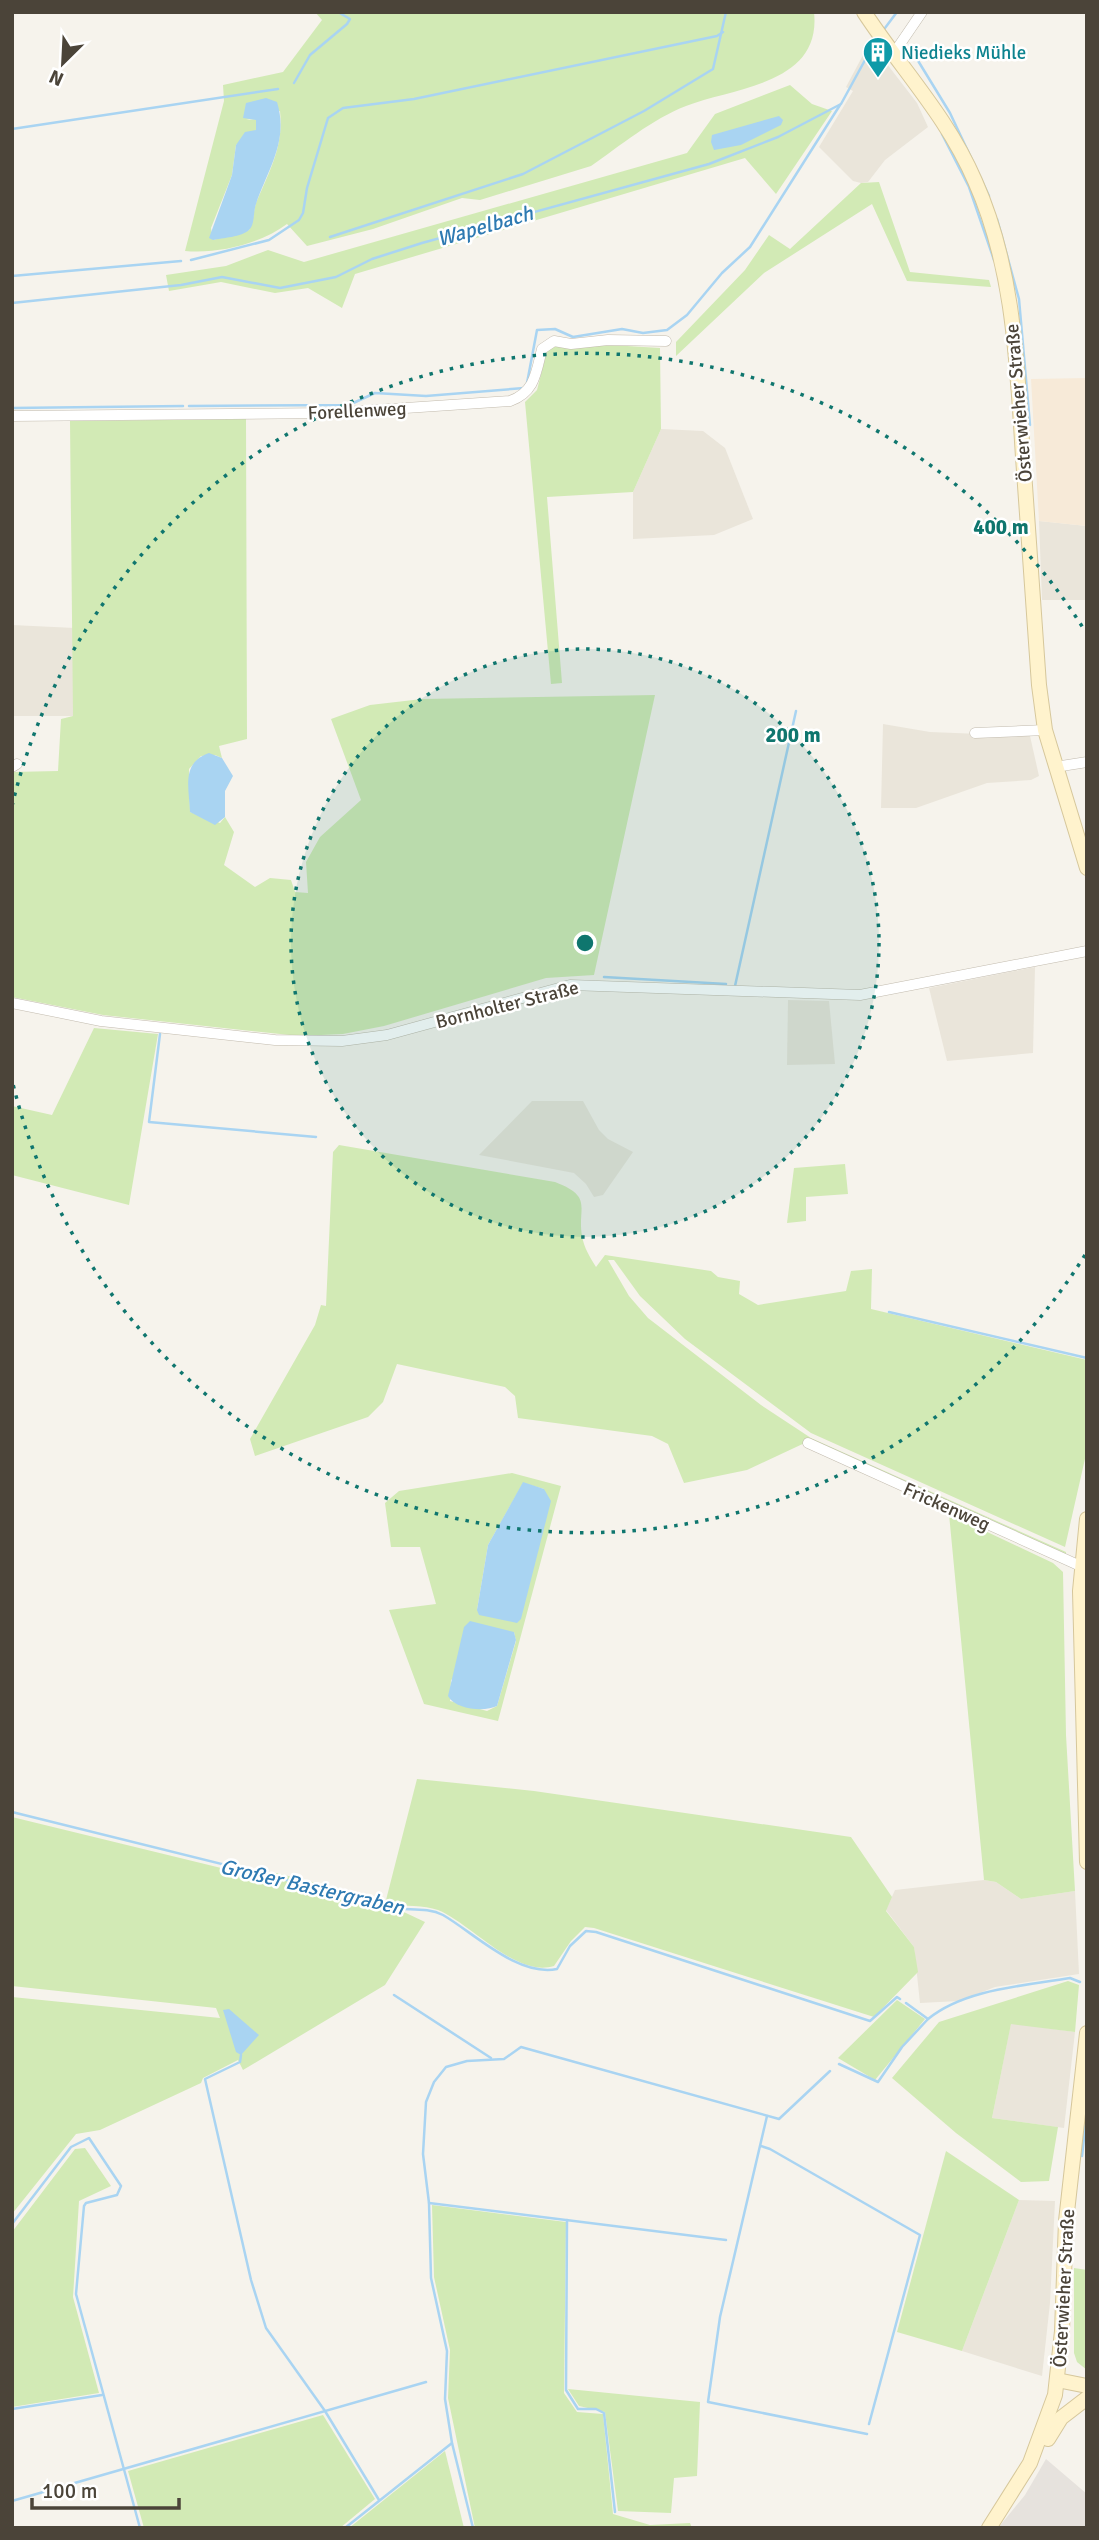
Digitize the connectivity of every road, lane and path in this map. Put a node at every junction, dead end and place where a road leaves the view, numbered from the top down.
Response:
1 (864, 12) edge
2 (922, 12) edge
3 (891, 49) junction
4 (666, 341) dead end
5 (12, 416) edge
6 (1045, 730) junction
7 (975, 733) dead end
8 (1087, 762) edge
9 (1055, 767) junction
10 (1087, 869) edge
11 (1087, 951) edge
12 (12, 1003) edge
13 (808, 1443) dead end
14 (1087, 1519) edge
15 (1084, 1568) edge
16 (1087, 1862) edge
17 (1087, 2033) edge
18 (1087, 2386) edge
19 (1056, 2388) junction
20 (1087, 2398) edge
21 (990, 2528) edge

1 - 3 street, Österwieher Straße
2 - 3 street
3 - 6 street, Österwieher Straße
4 - 5 street, Forellenweg
6 - 7 street
6 - 9 street, Österwieher Straße
8 - 9 street
9 - 10 street, Österwieher Straße
11 - 12 street, Bornholter Straße
13 - 15 street, Frickenweg
14 - 15 street
15 - 16 street
17 - 19 street, Österwieher Straße
18 - 19 street
19 - 20 street
19 - 21 street, Österwieher Straße
20 - 21 street, Österwieher Straße

